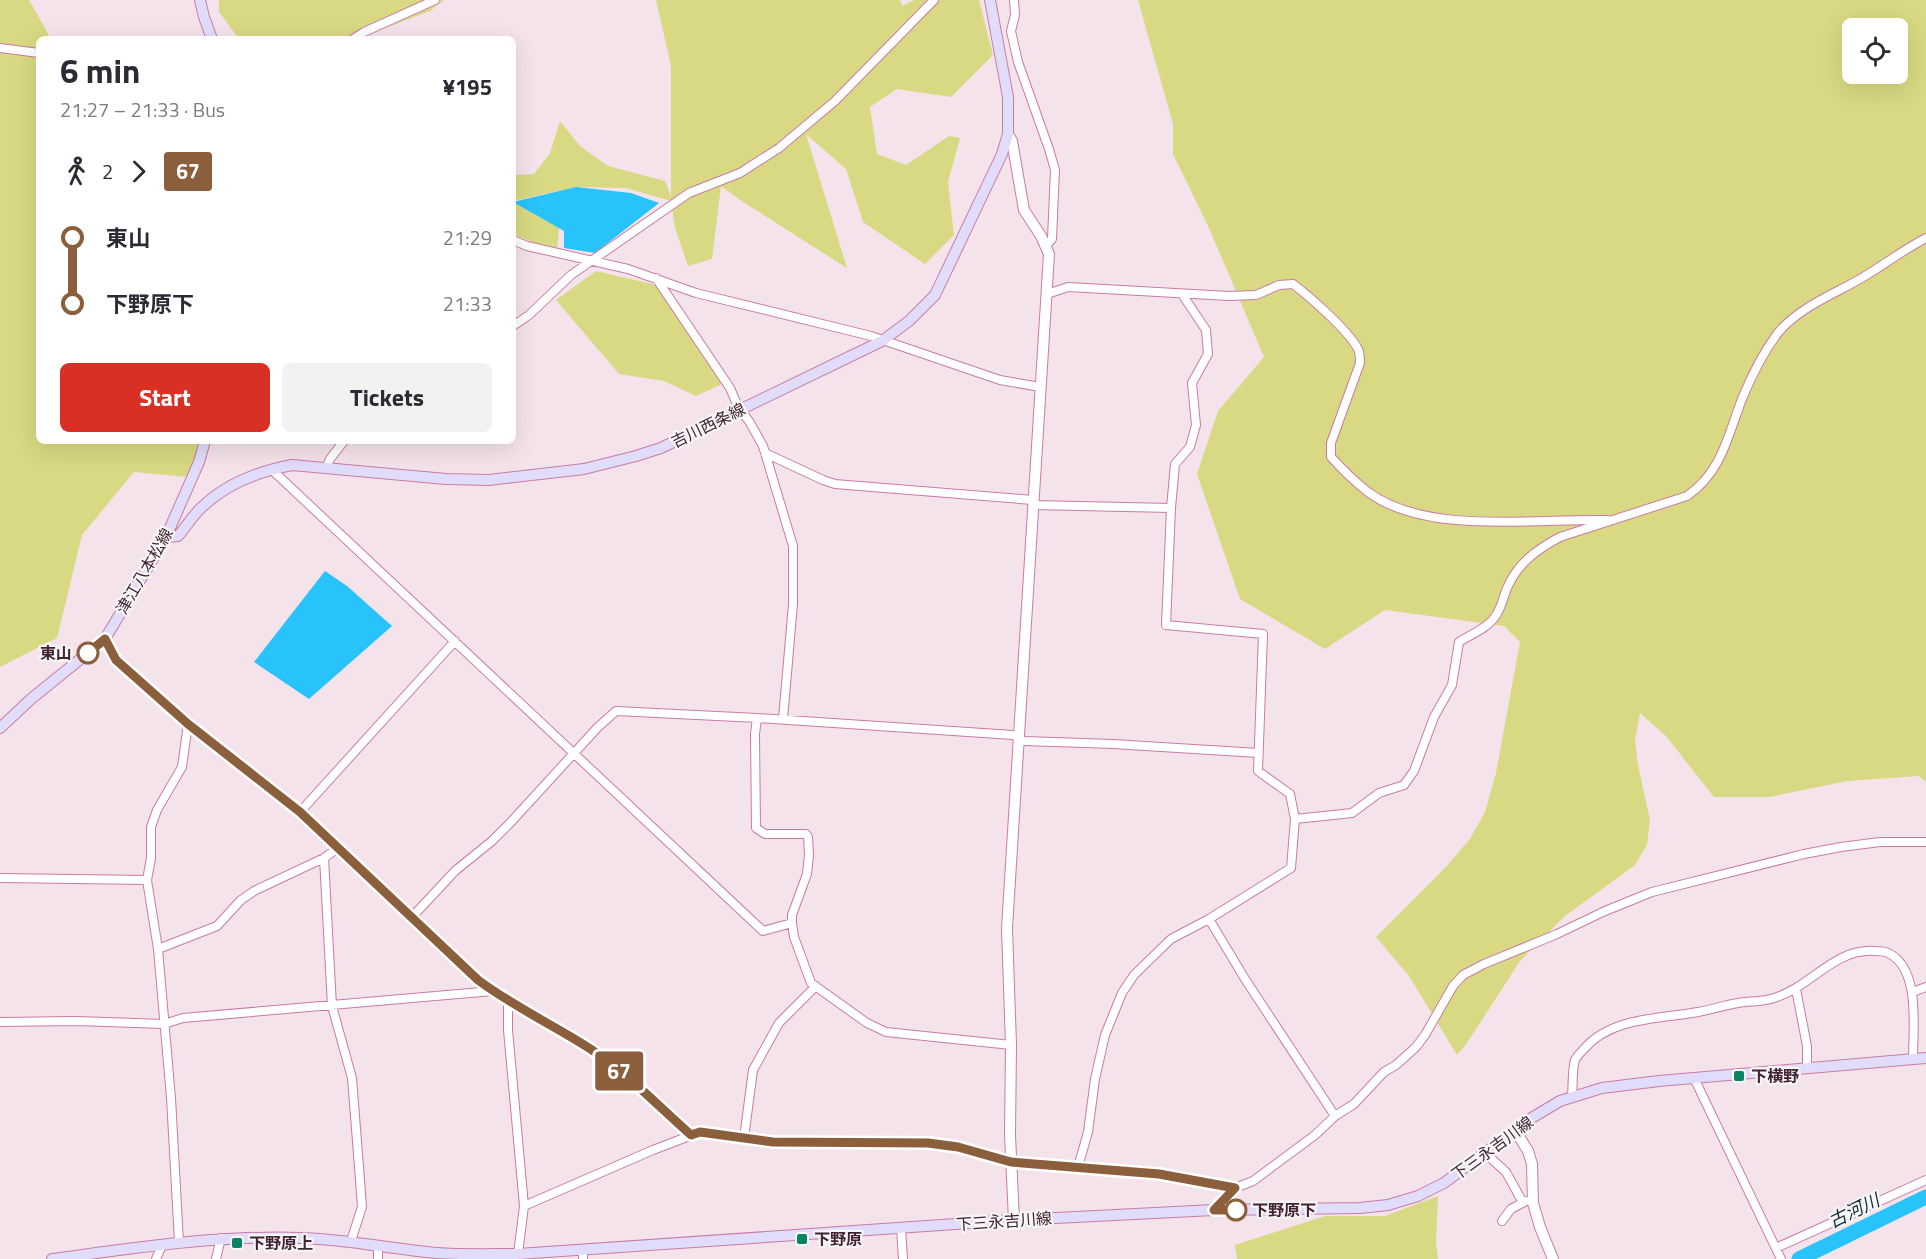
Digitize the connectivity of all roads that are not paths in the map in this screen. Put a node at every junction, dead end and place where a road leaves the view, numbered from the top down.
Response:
1 (200, 0) edge
2 (435, 0) edge
3 (934, 0) edge
4 (990, 0) edge
5 (1014, 0) edge
6 (211, 36) edge
7 (357, 36) edge
8 (0, 48) edge
9 (36, 53) edge
10 (1008, 134) junction
11 (1926, 238) edge
12 (516, 241) edge
13 (1046, 246) junction
14 (593, 260) junction
15 (656, 278) junction
16 (1047, 294) junction
17 (1182, 294) junction
18 (516, 324) edge
19 (882, 341) junction
20 (1040, 387) junction
21 (739, 409) junction
22 (204, 444) edge
23 (342, 444) edge
24 (765, 453) junction
25 (327, 466) junction
26 (271, 469) junction
27 (1033, 503) junction
28 (1171, 508) junction
29 (1615, 520) junction
30 (166, 537) junction
31 (105, 639) junction
32 (455, 641) junction
33 (757, 718) junction
34 (783, 719) junction
35 (188, 724) junction
36 (0, 728) edge
37 (1018, 739) junction
38 (574, 753) junction
39 (1258, 753) junction
40 (300, 812) junction
41 (1295, 819) junction
42 (1926, 842) edge
43 (338, 848) junction
44 (324, 858) junction
45 (0, 878) edge
46 (147, 880) junction
47 (413, 916) junction
48 (1209, 919) junction
49 (792, 923) junction
50 (158, 949) junction
51 (816, 986) junction
52 (1926, 987) edge
53 (1796, 989) junction
54 (493, 991) junction
55 (1913, 992) junction
56 (508, 1000) junction
57 (332, 1006) junction
58 (0, 1022) edge
59 (164, 1024) junction
60 (1011, 1045) junction
61 (1922, 1060) edge
62 (1807, 1067) junction
63 (1694, 1078) junction
64 (1572, 1096) junction
65 (1335, 1116) junction
66 (1515, 1130) junction
67 (691, 1135) junction
68 (744, 1138) junction
69 (1485, 1152) junction
70 (1011, 1162) junction
71 (1078, 1167) junction
72 (1926, 1180) edge
73 (1235, 1188) junction
74 (1528, 1201) junction
75 (524, 1206) junction
76 (1214, 1210) junction
77 (1014, 1220) junction
78 (1502, 1221) dead end
79 (902, 1228) junction
80 (221, 1238) junction
81 (351, 1241) junction
82 (179, 1242) junction
83 (162, 1245) junction
84 (378, 1245) junction
85 (1778, 1253) edge
86 (518, 1254) junction
87 (583, 1254) edge
88 (52, 1259) edge
89 (156, 1259) edge
90 (216, 1259) edge
91 (378, 1259) edge
92 (903, 1259) edge
93 (1553, 1259) edge

1 - 6 main road
2 - 7 street
3 - 14 street
4 - 10 main road, 吉川西条線
5 - 13 street
8 - 9 street
10 - 13 street
10 - 19 main road, 吉川西条線
11 - 29 street
12 - 14 street
13 - 16 street
14 - 15 street
14 - 18 street
15 - 19 street
15 - 21 street
16 - 17 street
16 - 20 street
17 - 28 street
17 - 29 street
19 - 20 street
19 - 21 main road, 吉川西条線
20 - 27 street
21 - 24 street
21 - 25 main road, 吉川西条線
22 - 30 main road, 津江八本松線
23 - 25 street
24 - 27 street
24 - 34 street
25 - 26 main road, 吉川西条線
26 - 30 main road, 吉川西条線
26 - 32 street
27 - 28 street
27 - 37 street
28 - 39 street
29 - 41 street
30 - 31 main road, 津江八本松線
31 - 35 street
31 - 36 main road, 津江八本松線
32 - 38 street
32 - 40 street
33 - 34 street
33 - 38 street
33 - 49 street
34 - 37 street
35 - 40 street
35 - 46 street
37 - 39 street
37 - 60 street
38 - 47 street
38 - 49 street
39 - 41 street
40 - 43 street
41 - 48 street
42 - 65 street
43 - 44 street
43 - 47 street
44 - 50 street
44 - 57 street
45 - 46 street
46 - 50 street
47 - 54 street
48 - 65 street
48 - 71 street
49 - 51 street
50 - 59 street
51 - 60 street
51 - 68 street
52 - 55 street
53 - 55 street
53 - 62 street
53 - 64 street
54 - 56 street
54 - 57 street
55 - 61 street
56 - 67 street
56 - 75 street
57 - 59 street
57 - 81 street
58 - 59 street
59 - 82 street
60 - 70 street
61 - 62 main road, 下三永吉川線
62 - 63 main road, 下三永吉川線
63 - 64 main road, 下三永吉川線
63 - 85 street
64 - 66 main road, 下三永吉川線
65 - 73 street
66 - 69 main road, 下三永吉川線
66 - 74 street
67 - 68 street
67 - 75 street
68 - 70 street
69 - 74 street
69 - 76 main road, 下三永吉川線
70 - 71 street
70 - 77 street
71 - 73 street
72 - 85 street
73 - 76 street
74 - 78 street
74 - 93 street
75 - 86 street
76 - 77 main road, 下三永吉川線
77 - 79 main road, 下三永吉川線
79 - 87 main road, 下三永吉川線
79 - 92 street
80 - 81 main road, 下三永吉川線
80 - 82 main road, 下三永吉川線
80 - 90 street
81 - 84 main road, 下三永吉川線
82 - 83 main road, 下三永吉川線
83 - 88 main road, 下三永吉川線
83 - 89 street
84 - 86 main road, 下三永吉川線
84 - 91 street
86 - 87 main road, 下三永吉川線

